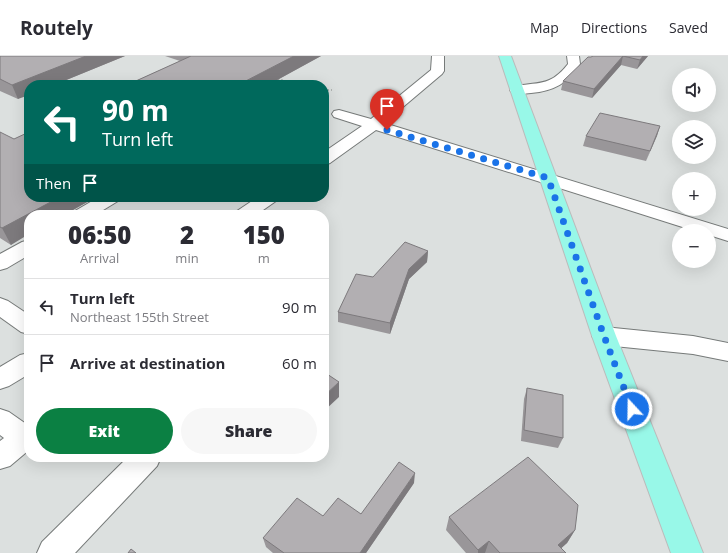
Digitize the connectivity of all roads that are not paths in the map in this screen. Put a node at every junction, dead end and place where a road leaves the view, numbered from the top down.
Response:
1 (438, 56) edge
2 (505, 56) edge
3 (573, 56) edge
4 (517, 90) junction
5 (338, 114) dead end
6 (373, 125) junction
7 (329, 156) edge
8 (548, 178) junction
9 (104, 202) edge
10 (263, 202) edge
11 (90, 210) edge
12 (251, 210) edge
13 (728, 235) edge
14 (24, 249) edge
15 (0, 263) edge
16 (0, 306) edge
17 (24, 323) edge
18 (604, 336) junction
19 (728, 352) edge
20 (24, 365) edge
21 (0, 379) edge
22 (0, 420) edge
23 (0, 457) edge
24 (142, 462) edge
25 (52, 553) edge
26 (687, 553) edge

1 - 6 street
2 - 4 main road
3 - 4 street
4 - 8 main road
5 - 6 street
6 - 7 street
6 - 8 street
8 - 13 street
8 - 18 main road
9 - 11 street
10 - 12 street
14 - 15 street
16 - 17 street
18 - 19 street
18 - 26 main road
20 - 21 street
22 - 23 street
24 - 25 street

